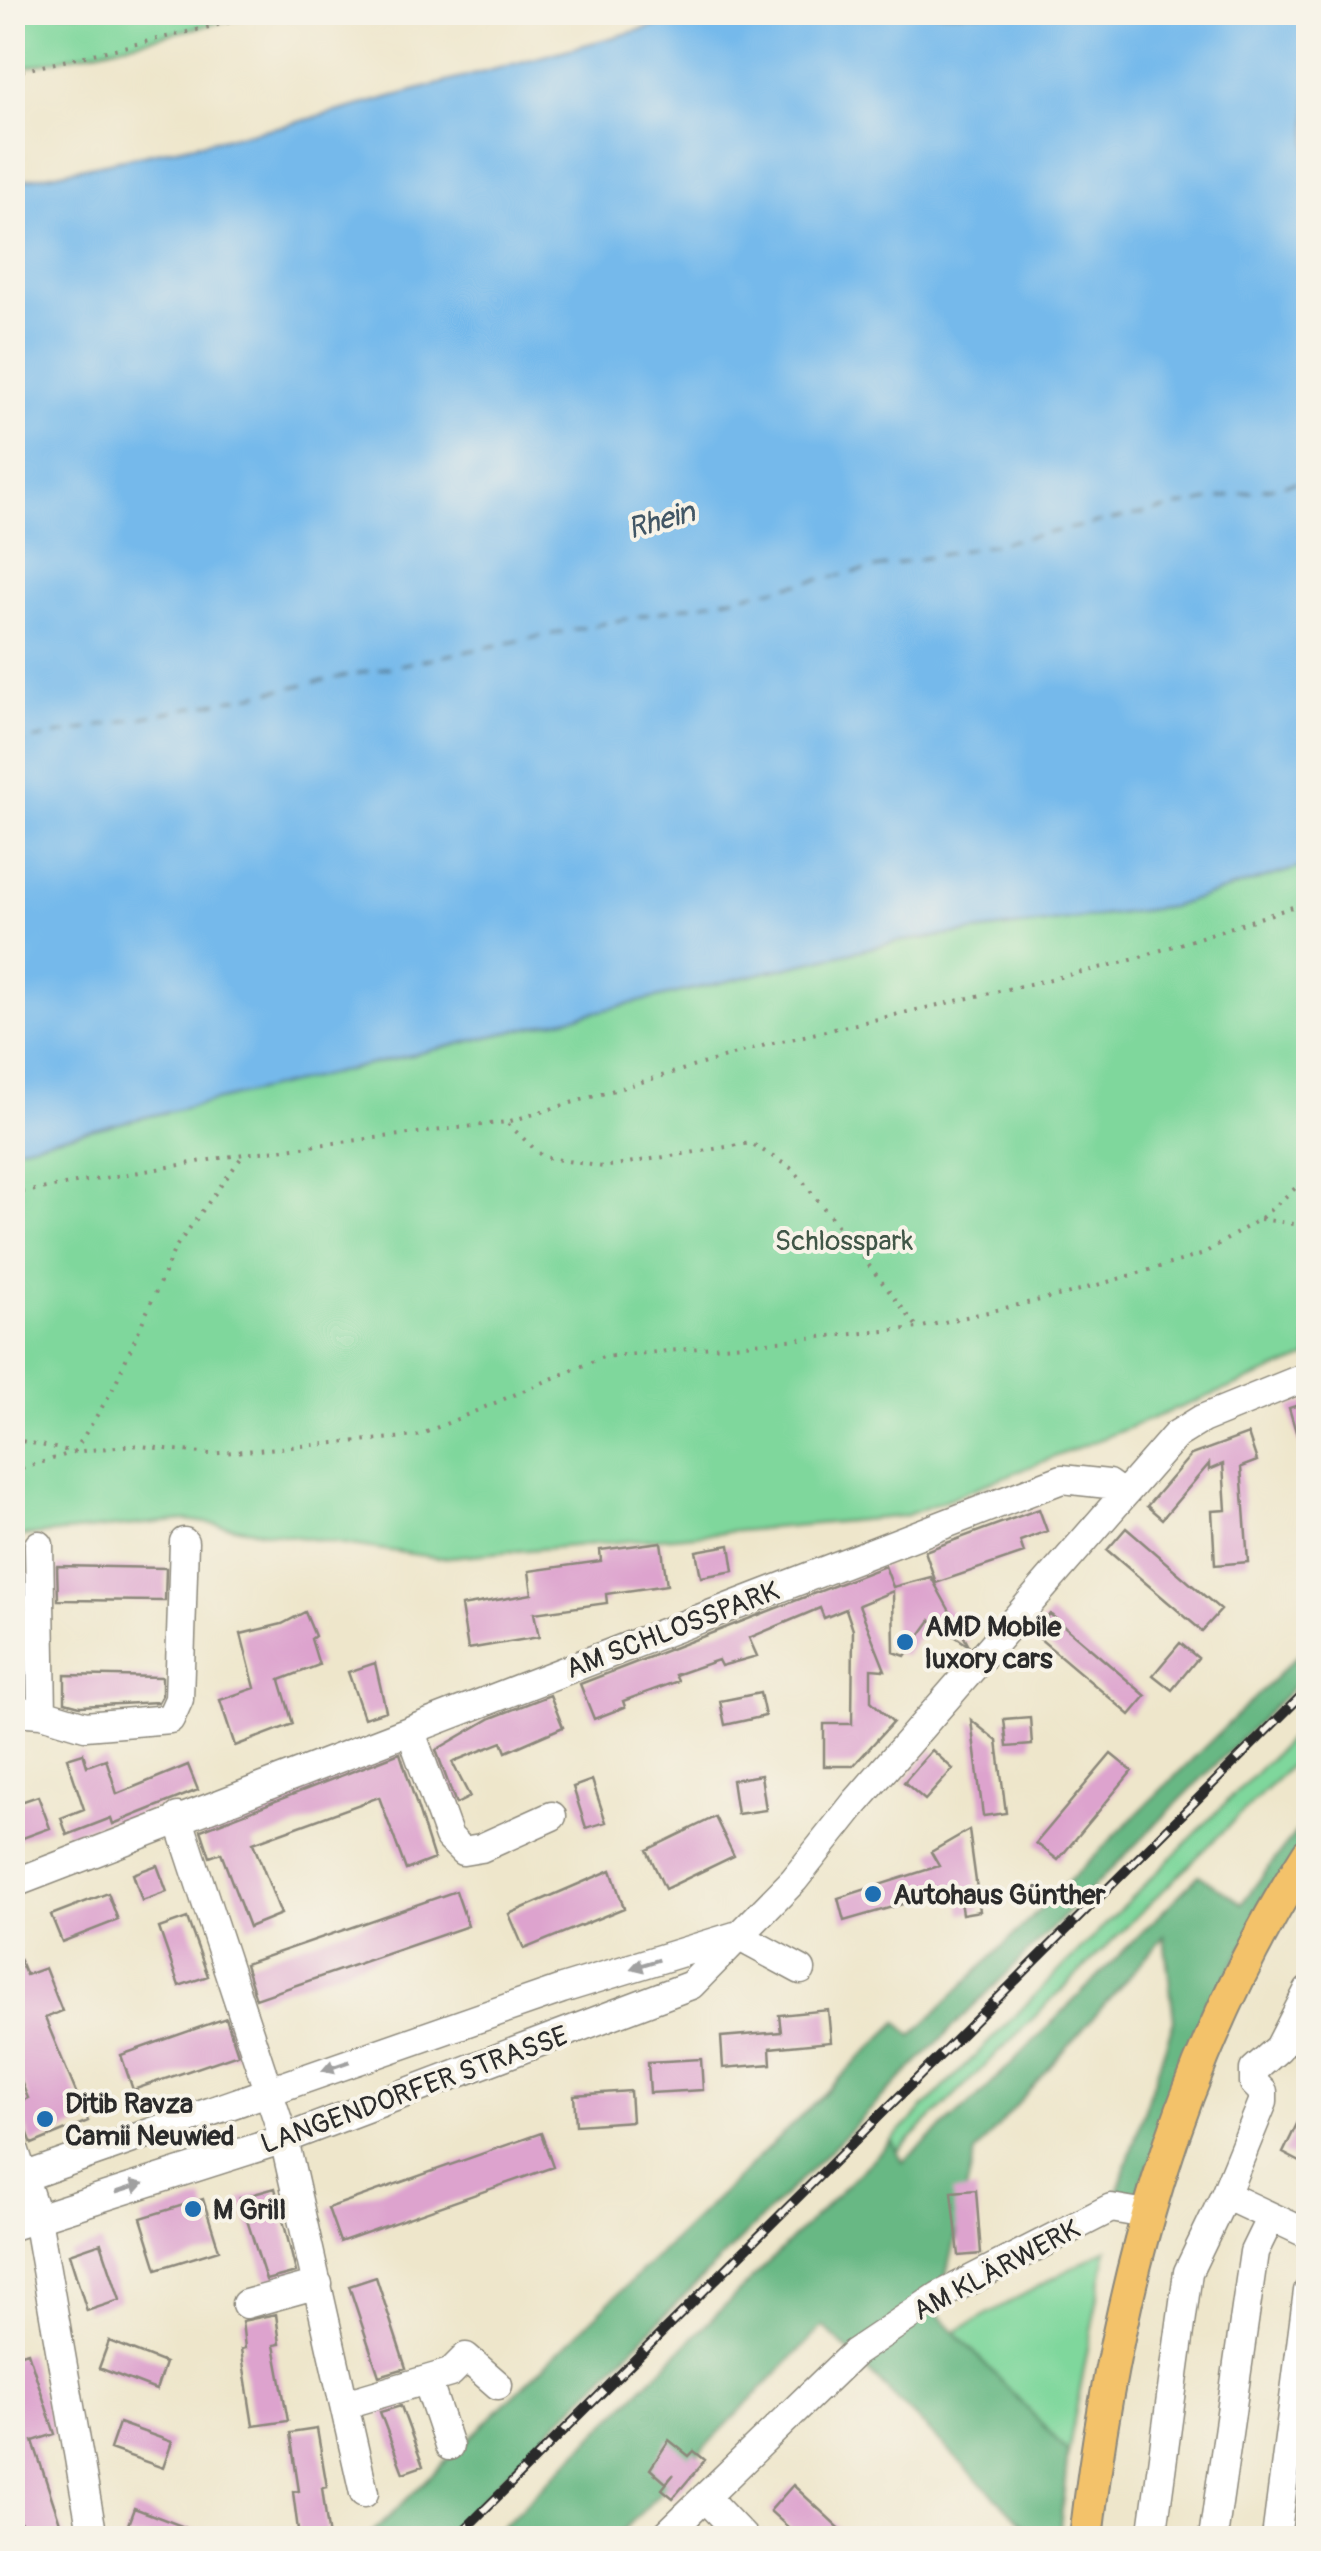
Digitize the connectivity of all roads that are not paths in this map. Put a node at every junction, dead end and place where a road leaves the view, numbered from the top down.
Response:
1 (1308, 1376) edge
2 (1123, 1495) junction
3 (184, 1542) dead end
4 (39, 1544) dead end
5 (12, 1710) edge
6 (42, 1713) junction
7 (411, 1732) junction
8 (552, 1816) dead end
9 (178, 1818) junction
10 (1308, 1854) edge
11 (12, 1884) edge
12 (738, 1936) junction
13 (801, 1970) dead end
14 (1308, 1991) edge
15 (267, 2090) junction
16 (284, 2139) junction
17 (12, 2142) edge
18 (19, 2179) edge
19 (1226, 2195) junction
20 (1146, 2214) junction
21 (1271, 2217) junction
22 (25, 2222) edge
23 (1308, 2234) edge
24 (318, 2284) junction
25 (1308, 2291) edge
26 (246, 2304) dead end
27 (428, 2380) junction
28 (498, 2386) dead end
29 (345, 2404) junction
30 (449, 2446) dead end
31 (364, 2493) dead end
32 (704, 2497) junction
33 (92, 2538) edge
34 (663, 2538) edge
35 (744, 2538) edge
36 (1086, 2538) edge
37 (1152, 2538) edge
38 (1213, 2538) edge
39 (1276, 2538) edge

1 - 2 street
2 - 7 street, AM SCHLOSSPARK
2 - 12 street, LANGENDORFER STRASSE
3 - 6 street
4 - 6 street
5 - 6 street
7 - 8 street
7 - 9 street, AM SCHLOSSPARK
9 - 11 street, AM SCHLOSSPARK
9 - 15 street
10 - 20 main road
12 - 13 street
12 -> 15 street, LANGENDORFER STRASSE
12 - 16 street, LANGENDORFER STRASSE
14 - 19 street
15 - 16 street
15 - 18 street, LANGENDORFER STRASSE
22 -> 16 street, LANGENDORFER STRASSE
16 - 24 street
17 - 18 street
18 - 22 street
19 - 21 street
19 - 37 street
20 - 32 street, AM KLÄRWERK
20 - 36 main road
21 - 23 street
21 - 38 street
22 - 33 street
24 - 26 street
24 - 29 street
25 - 39 street
27 - 28 street
27 - 29 street
27 - 30 street
29 - 31 street
32 - 34 street, AM KLÄRWERK
32 - 35 street

